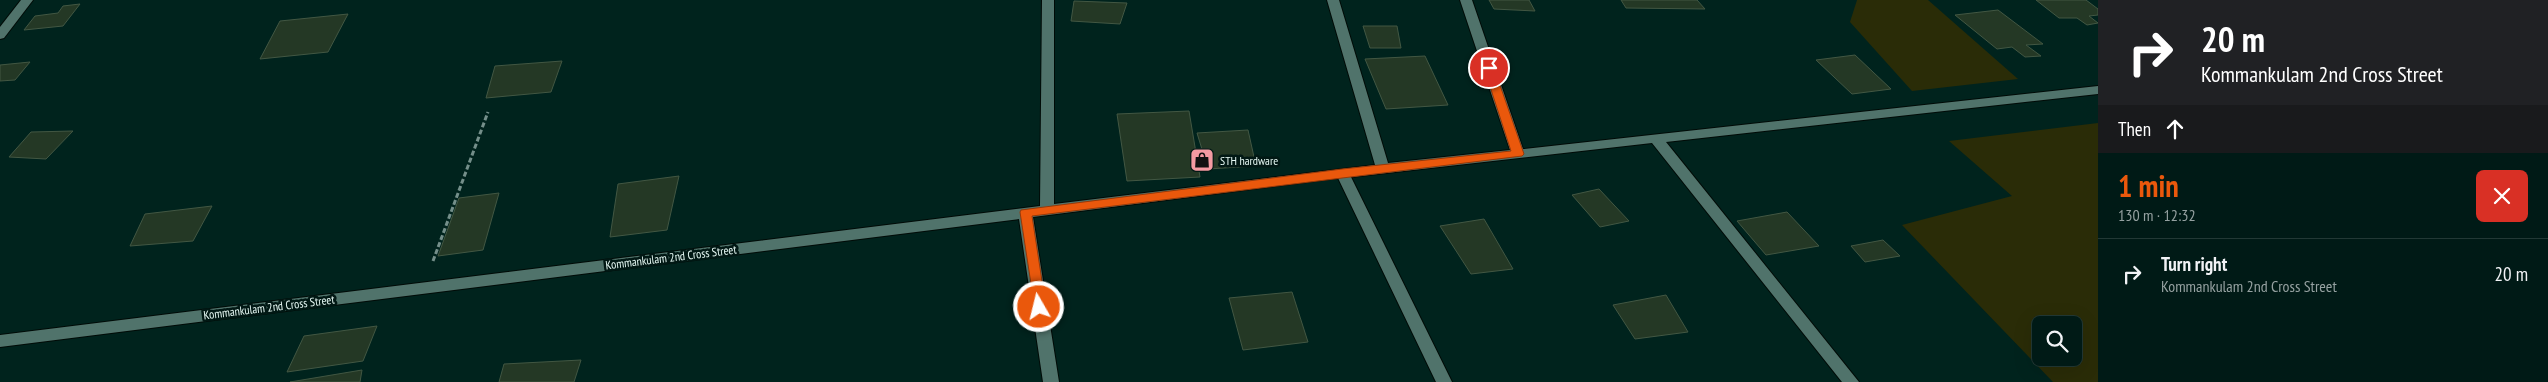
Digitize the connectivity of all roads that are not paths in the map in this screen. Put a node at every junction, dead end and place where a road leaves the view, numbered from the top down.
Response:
1 (27, 0) edge
2 (1048, 0) edge
3 (1333, 0) edge
4 (1466, 0) edge
5 (0, 35) edge
6 (2098, 90) edge
7 (1656, 139) junction
8 (1518, 154) junction
9 (1383, 168) junction
10 (1342, 173) junction
11 (1047, 210) junction
12 (1025, 212) junction
13 (0, 341) edge
14 (1051, 382) edge
15 (1444, 382) edge
16 (1851, 382) edge

1 - 5 street
2 - 11 street
3 - 9 street
4 - 8 street
6 - 7 street, Kommankulam 2nd Cross Street
7 - 8 street, Kommankulam 2nd Cross Street
7 - 16 street
8 - 9 street, Kommankulam 2nd Cross Street
9 - 10 street, Kommankulam 2nd Cross Street
10 - 11 street, Kommankulam 2nd Cross Street
10 - 15 street
11 - 12 street, Kommankulam 2nd Cross Street
12 - 13 street, Kommankulam 2nd Cross Street
12 - 14 street

